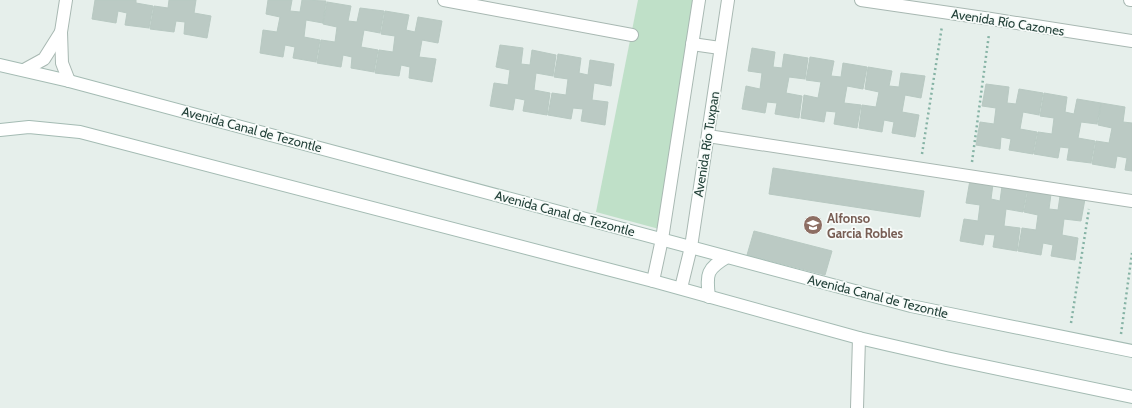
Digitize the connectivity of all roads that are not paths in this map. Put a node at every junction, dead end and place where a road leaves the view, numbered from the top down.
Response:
1 (66, 0) edge
2 (444, 0) edge
3 (699, 0) edge
4 (728, 0) edge
5 (861, 0) edge
6 (61, 32) junction
7 (632, 35) dead end
8 (1132, 42) edge
9 (692, 44) junction
10 (720, 48) junction
11 (0, 64) edge
12 (24, 70) junction
13 (69, 81) junction
14 (0, 130) edge
15 (708, 136) junction
16 (1132, 201) edge
17 (662, 239) junction
18 (690, 247) junction
19 (727, 257) junction
20 (653, 281) junction
21 (681, 288) junction
22 (709, 297) junction
23 (860, 338) junction
24 (1132, 351) edge
25 (1132, 397) edge
26 (857, 408) edge

1 - 6 main road
2 - 7 main road
3 - 9 main road
4 - 10 main road, Avenida Río Tuxpan
5 - 8 main road, Avenida Río Cazones
6 - 12 main road
6 - 13 main road
9 - 10 main road
9 - 17 main road
10 - 15 main road, Avenida Río Tuxpan
11 - 12 main road, Avenida Canal de Tezontle
12 - 13 main road, Avenida Canal de Tezontle
13 - 17 main road, Avenida Canal de Tezontle
14 - 20 main road
15 - 16 main road
15 - 18 main road, Avenida Río Tuxpan
17 - 18 main road, Avenida Canal de Tezontle
17 - 20 main road
18 - 19 main road, Avenida Canal de Tezontle
18 - 21 main road, Avenida Río Tuxpan
19 - 22 main road
19 - 24 main road, Avenida Canal de Tezontle
20 - 21 main road
21 - 22 main road
22 - 23 main road
23 - 25 main road
23 - 26 main road

